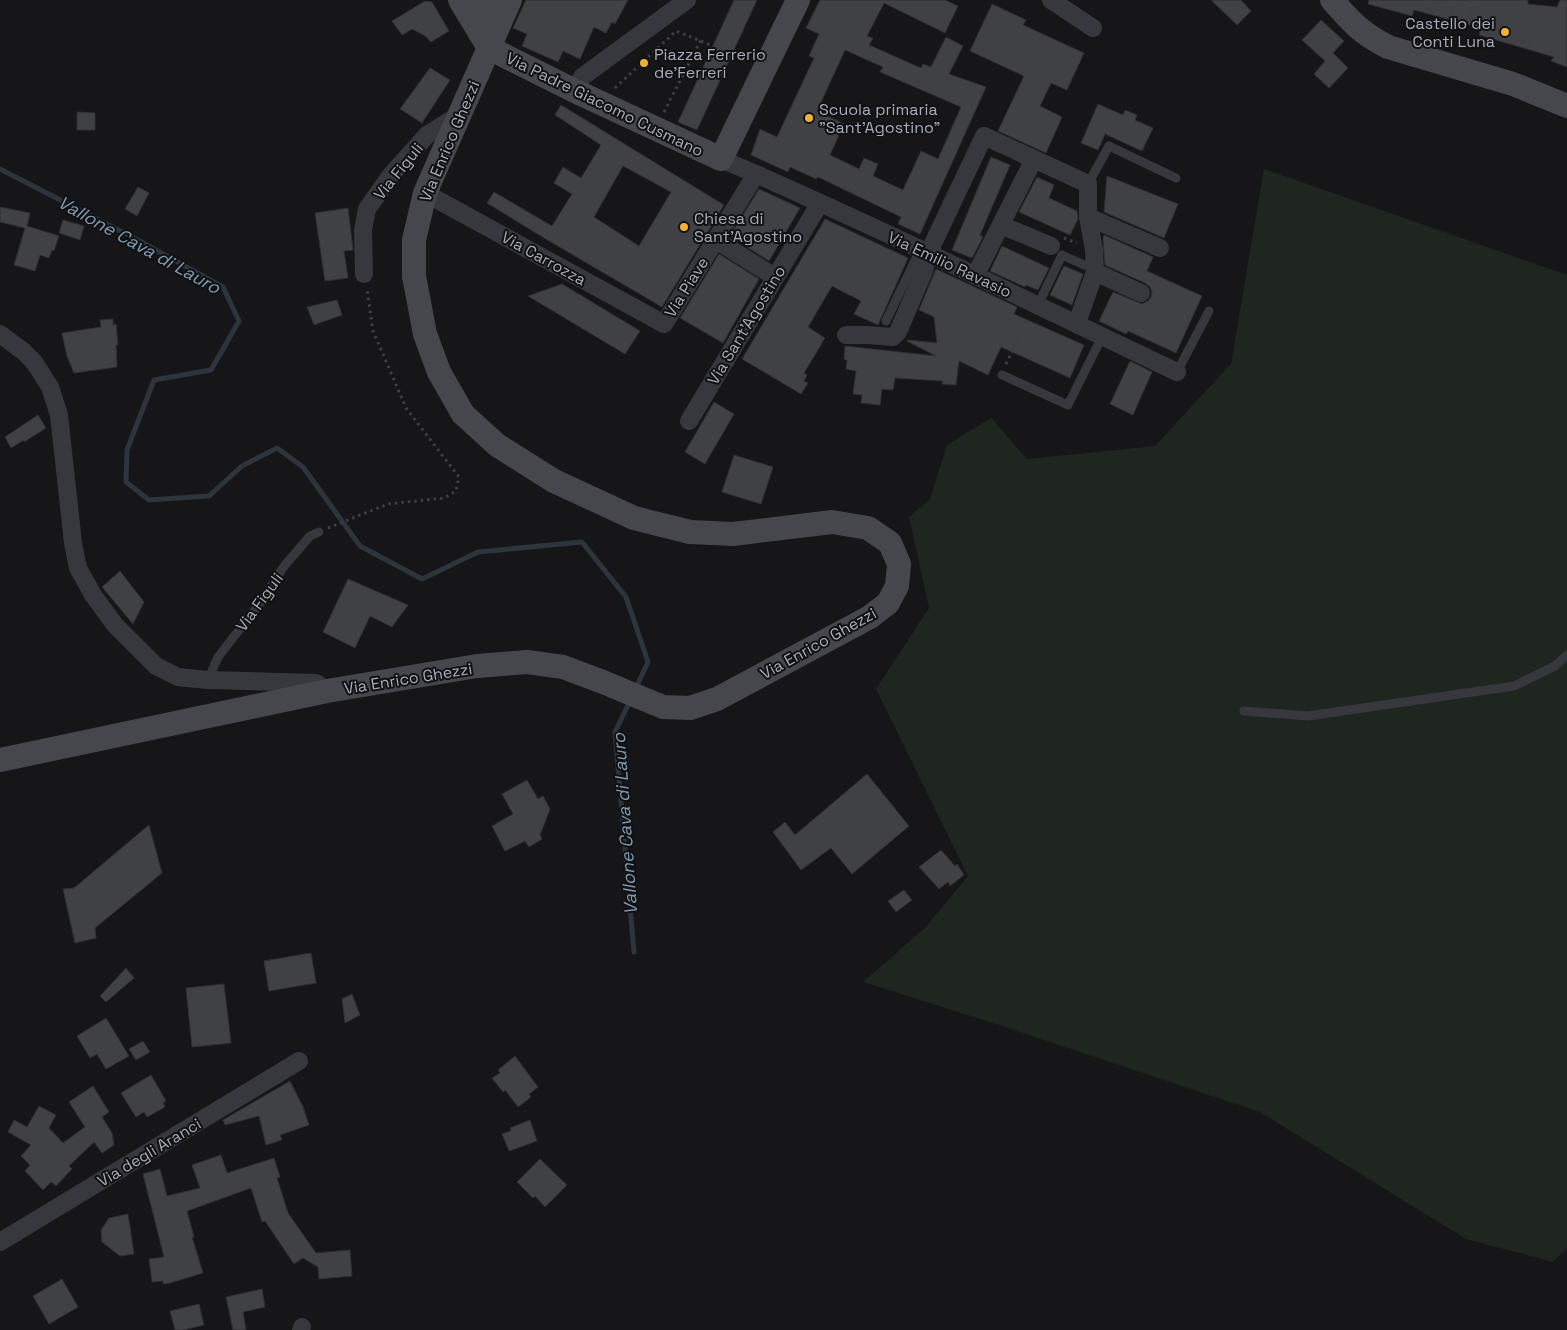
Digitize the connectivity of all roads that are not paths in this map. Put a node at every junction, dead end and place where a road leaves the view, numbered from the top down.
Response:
1 (460, 0) edge
2 (483, 0) edge
3 (510, 0) edge
4 (688, 0) edge
5 (798, 0) edge
6 (1052, 0) edge
7 (1332, 0) edge
8 (1346, 9) edge
9 (498, 26) junction
10 (1093, 28) dead end
11 (489, 48) junction
12 (575, 91) junction
13 (1567, 106) edge
14 (459, 115) junction
15 (721, 159) junction
16 (1034, 159) junction
17 (756, 174) junction
18 (1176, 178) dead end
19 (1088, 184) junction
20 (425, 193) junction
21 (820, 203) junction
22 (1088, 217) junction
23 (1001, 225) junction
24 (716, 240) junction
25 (1051, 246) road end
26 (1160, 248) dead end
27 (924, 252) junction
28 (1091, 262) junction
29 (364, 274) road end
30 (975, 276) junction
31 (775, 277) junction
32 (1141, 292) dead end
33 (1038, 305) junction
34 (1209, 310) dead end
35 (886, 321) dead end
36 (1077, 323) junction
37 (664, 324) joint
38 (0, 334) edge
39 (846, 335) dead end
40 (1102, 336) junction
41 (1177, 372) joint
42 (1002, 375) road end
43 (689, 421) dead end
44 (319, 532) road end
45 (1567, 655) edge
46 (208, 680) junction
47 (327, 691) junction
48 (1244, 711) dead end
49 (0, 760) edge
50 (299, 1061) dead end
51 (0, 1242) edge

1 - 11 street
2 - 9 street
3 - 9 street
4 - 12 street
5 - 15 street
6 - 10 street
7 - 8 street
8 - 13 street
9 - 11 street
11 - 12 street, Via Padre Giacomo Cusmano
11 - 14 street, Via Enrico Ghezzi
12 - 15 street, Via Padre Giacomo Cusmano
14 - 20 street, Via Enrico Ghezzi
14 - 29 street, Via Figuli
15 - 17 street, Via Emilio Ravasio
16 - 19 street
16 - 23 street
16 - 27 street
17 - 21 street, Via Emilio Ravasio
17 - 24 street, Via Piave
18 - 19 lane
19 - 22 street
20 - 37 street, Via Carrozza
20 - 47 street, Via Enrico Ghezzi
21 - 27 street, Via Emilio Ravasio
21 - 31 street, Via Sant'Agostino
22 - 26 street
22 - 28 street
23 - 25 street
23 - 30 street
24 - 31 street
24 - 37 street, Via Piave
27 - 30 street, Via Emilio Ravasio
27 - 35 lane
27 - 39 street
28 - 32 street
28 - 33 lane
28 - 36 street
30 - 33 street, Via Emilio Ravasio
31 - 43 street, Via Sant'Agostino
33 - 36 street, Via Emilio Ravasio
34 - 41 lane
36 - 40 street, Via Emilio Ravasio
38 - 46 street
40 - 41 street, Via Emilio Ravasio
40 - 42 lane
44 - 46 lane, Via Figuli
45 - 48 lane
46 - 47 street
47 - 49 street, Via Enrico Ghezzi
50 - 51 street, Via degli Aranci

